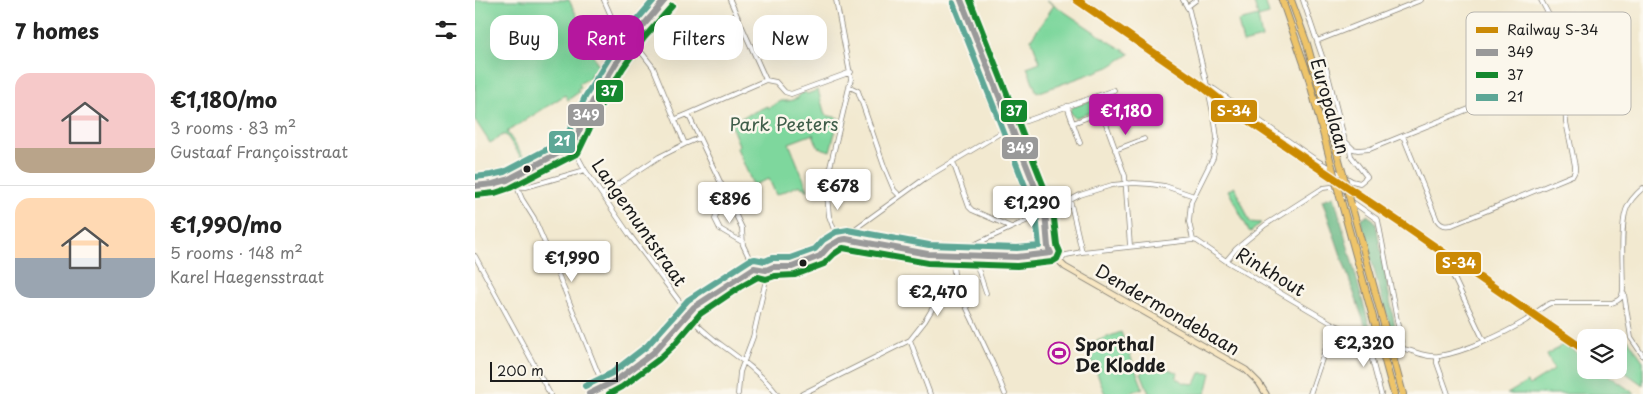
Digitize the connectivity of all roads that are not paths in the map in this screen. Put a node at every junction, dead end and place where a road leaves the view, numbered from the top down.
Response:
1 (604, 0) edge
2 (665, 0) edge
3 (730, 0) edge
4 (835, 0) edge
5 (961, 0) edge
6 (1183, 0) edge
7 (1196, 0) edge
8 (1282, 0) edge
9 (1291, 0) edge
10 (1303, 0) edge
11 (1421, 0) edge
12 (1541, 0) edge
13 (1187, 7) junction
14 (1547, 12) edge
15 (611, 15) edge
16 (644, 26) edge
17 (1317, 41) junction
18 (644, 55) edge
19 (619, 60) edge
20 (851, 72) junction
21 (766, 80) junction
22 (1208, 86) junction
23 (850, 87) junction
24 (1115, 90) dead end
25 (1097, 96) junction
26 (1067, 106) junction
27 (1466, 110) edge
28 (1102, 112) junction
29 (688, 114) junction
30 (1566, 115) edge
31 (676, 119) junction
32 (1073, 123) junction
33 (1012, 126) junction
34 (1403, 136) junction
35 (699, 138) junction
36 (1144, 139) dead end
37 (1080, 143) dead end
38 (685, 144) junction
39 (572, 146) junction
40 (1349, 146) junction
41 (1115, 150) junction
42 (953, 162) junction
43 (585, 170) junction
44 (509, 178) junction
45 (1126, 183) junction
46 (493, 184) junction
47 (475, 186) edge
48 (517, 187) junction
49 (1643, 188) edge
50 (603, 194) junction
51 (899, 195) junction
52 (1193, 196) junction
53 (1070, 200) junction
54 (732, 206) junction
55 (1045, 212) junction
56 (1011, 227) junction
57 (850, 239) junction
58 (839, 240) junction
59 (1193, 240) junction
60 (742, 242) junction
61 (1130, 246) junction
62 (1082, 252) junction
63 (1051, 253) junction
64 (952, 255) junction
65 (965, 255) junction
66 (475, 256) edge
67 (977, 256) junction
68 (1226, 261) junction
69 (1059, 262) junction
70 (1451, 266) dead end
71 (754, 268) junction
72 (766, 270) junction
73 (955, 283) junction
74 (1623, 290) junction
75 (986, 293) dead end
76 (688, 314) junction
77 (1334, 324) junction
78 (1365, 337) junction
79 (1379, 338) junction
80 (910, 340) junction
81 (1484, 341) junction
82 (1401, 348) junction
83 (1390, 349) junction
84 (1643, 356) edge
85 (1437, 357) junction
86 (744, 362) junction
87 (604, 388) junction
88 (550, 394) edge
89 (591, 394) edge
90 (738, 394) edge
91 (777, 394) edge
92 (802, 394) edge
93 (930, 394) edge
94 (1005, 394) edge
95 (1266, 394) edge
96 (1311, 394) edge
97 (1381, 394) edge
98 (1394, 394) edge
99 (1403, 394) edge
100 (1448, 394) edge

1 - 15 street
2 - 16 street
3 - 21 street
4 - 20 street
5 - 33 street
6 - 13 street
7 - 13 street
8 - 79 highway, Europalaan, bridge
9 - 83 highway, Europalaan, bridge
10 - 17 street
11 - 17 street
12 - 14 street
13 - 22 street
17 - 40 street
18 - 31 street
19 - 39 street
20 - 21 street
20 - 23 street
21 - 29 street
22 - 40 street
22 - 52 street
23 - 51 street
23 - 58 street
24 - 25 street
25 - 26 street
25 - 28 street
26 - 32 street
26 - 33 street
27 - 34 street
28 - 32 street
28 - 41 street
29 - 31 street
29 - 35 street
30 - 34 street
31 - 38 street
32 - 37 street
33 - 42 street
33 - 55 street
34 - 40 street
35 - 38 street
35 - 54 street
36 - 41 street
38 - 50 street
39 - 43 street, Langemuntstraat
39 - 44 street
41 - 45 street
42 - 51 street
42 - 56 street
43 - 48 street
43 - 50 street, Langemuntstraat
44 - 46 street
44 - 48 street
45 - 52 street
45 - 53 street
45 - 61 street
46 - 47 street
46 - 48 street
48 - 87 street
49 - 74 street
50 - 76 street, Langemuntstraat
51 - 57 street
52 - 59 street
53 - 55 street
53 - 62 street
54 - 60 street
54 - 60 street
55 - 56 street
55 - 63 street
56 - 65 street
57 - 58 street
57 - 64 street
58 - 72 street
59 - 61 street
59 - 68 street, Rinkhout
60 - 71 street
61 - 62 street
62 - 69 street
63 - 67 street
63 - 69 street, Dendermondebaan
64 - 65 street
64 - 73 street
65 - 67 street
66 - 88 street
67 - 75 street
68 - 77 street, Rinkhout
68 - 82 street
69 - 95 street, Dendermondebaan
70 - 81 street
71 - 72 street
71 - 76 street
72 - 86 street
73 - 80 street
73 - 94 street
74 - 81 street
74 - 84 street
76 - 86 street, Langemuntstraat
76 - 87 street
77 - 78 street, Rinkhout
77 - 96 street
78 - 79 street, Rinkhout
78 - 97 street
79 - 98 highway, Europalaan
80 - 92 street
80 - 93 street
81 - 85 street
82 - 83 street
82 - 85 street
83 - 99 highway, Europalaan
85 - 100 street
86 - 90 street
86 - 91 street, Langemuntstraat
87 - 89 street

